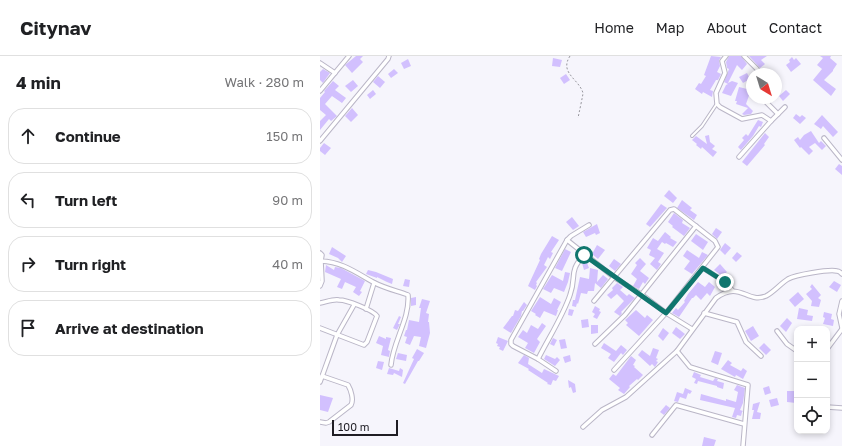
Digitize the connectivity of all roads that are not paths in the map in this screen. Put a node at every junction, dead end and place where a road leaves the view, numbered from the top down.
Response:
1 (349, 56) edge
2 (389, 56) edge
3 (726, 56) edge
4 (744, 56) edge
5 (320, 63) edge
6 (755, 68) edge
7 (335, 73) junction
8 (320, 91) edge
9 (717, 104) junction
10 (768, 104) edge
11 (785, 107) dead end
12 (778, 114) junction
13 (771, 121) junction
14 (692, 136) dead end
15 (824, 138) dead end
16 (320, 141) edge
17 (739, 157) dead end
18 (842, 160) edge
19 (589, 225) dead end
20 (696, 226) junction
21 (567, 240) junction
22 (320, 253) edge
23 (584, 255) junction
24 (321, 261) junction
25 (703, 268) junction
26 (842, 274) edge
27 (615, 278) junction
28 (374, 283) junction
29 (320, 286) edge
30 (732, 290) junction
31 (641, 294) junction
32 (594, 301) dead end
33 (842, 301) edge
34 (320, 303) edge
35 (354, 305) junction
36 (366, 309) junction
37 (666, 313) junction
38 (704, 313) junction
39 (320, 328) edge
40 (692, 329) junction
41 (842, 329) edge
42 (777, 331) dead end
43 (337, 335) junction
44 (595, 344) dead end
45 (830, 345) edge
46 (794, 349) edge
47 (677, 351) junction
48 (761, 356) dead end
49 (538, 359) junction
50 (391, 364) dead end
51 (614, 370) dead end
52 (556, 371) dead end
53 (322, 376) junction
54 (320, 382) edge
55 (830, 407) edge
56 (842, 408) edge
57 (320, 422) edge
58 (744, 424) junction
59 (583, 427) dead end
60 (652, 436) dead end
61 (743, 446) edge

1 - 7 street
2 - 16 street
3 - 9 street
4 - 6 street
5 - 7 street
7 - 8 street
9 - 13 street
9 - 14 lane
10 - 12 street
11 - 12 street
12 - 13 street
13 - 17 street
15 - 18 street
19 - 21 street
20 - 25 street
20 - 27 street
20 - 31 street
21 - 23 street
21 - 49 street
22 - 24 street
23 - 27 street
23 - 49 street
24 - 28 street
24 - 29 street
25 - 30 street
25 - 37 street
26 - 30 street
27 - 31 street
27 - 32 street
28 - 36 street
28 - 50 street
30 - 38 street
31 - 37 street
31 - 44 street
33 - 41 street
34 - 35 street
35 - 36 street
35 - 43 street
36 - 43 street
37 - 40 street
37 - 51 street
38 - 40 street
38 - 48 street
39 - 43 street
40 - 47 street
41 - 45 street
42 - 46 street
43 - 53 street
47 - 58 street
47 - 59 street
49 - 52 street
53 - 54 street
53 - 57 street
55 - 56 street
58 - 60 street
58 - 61 street

